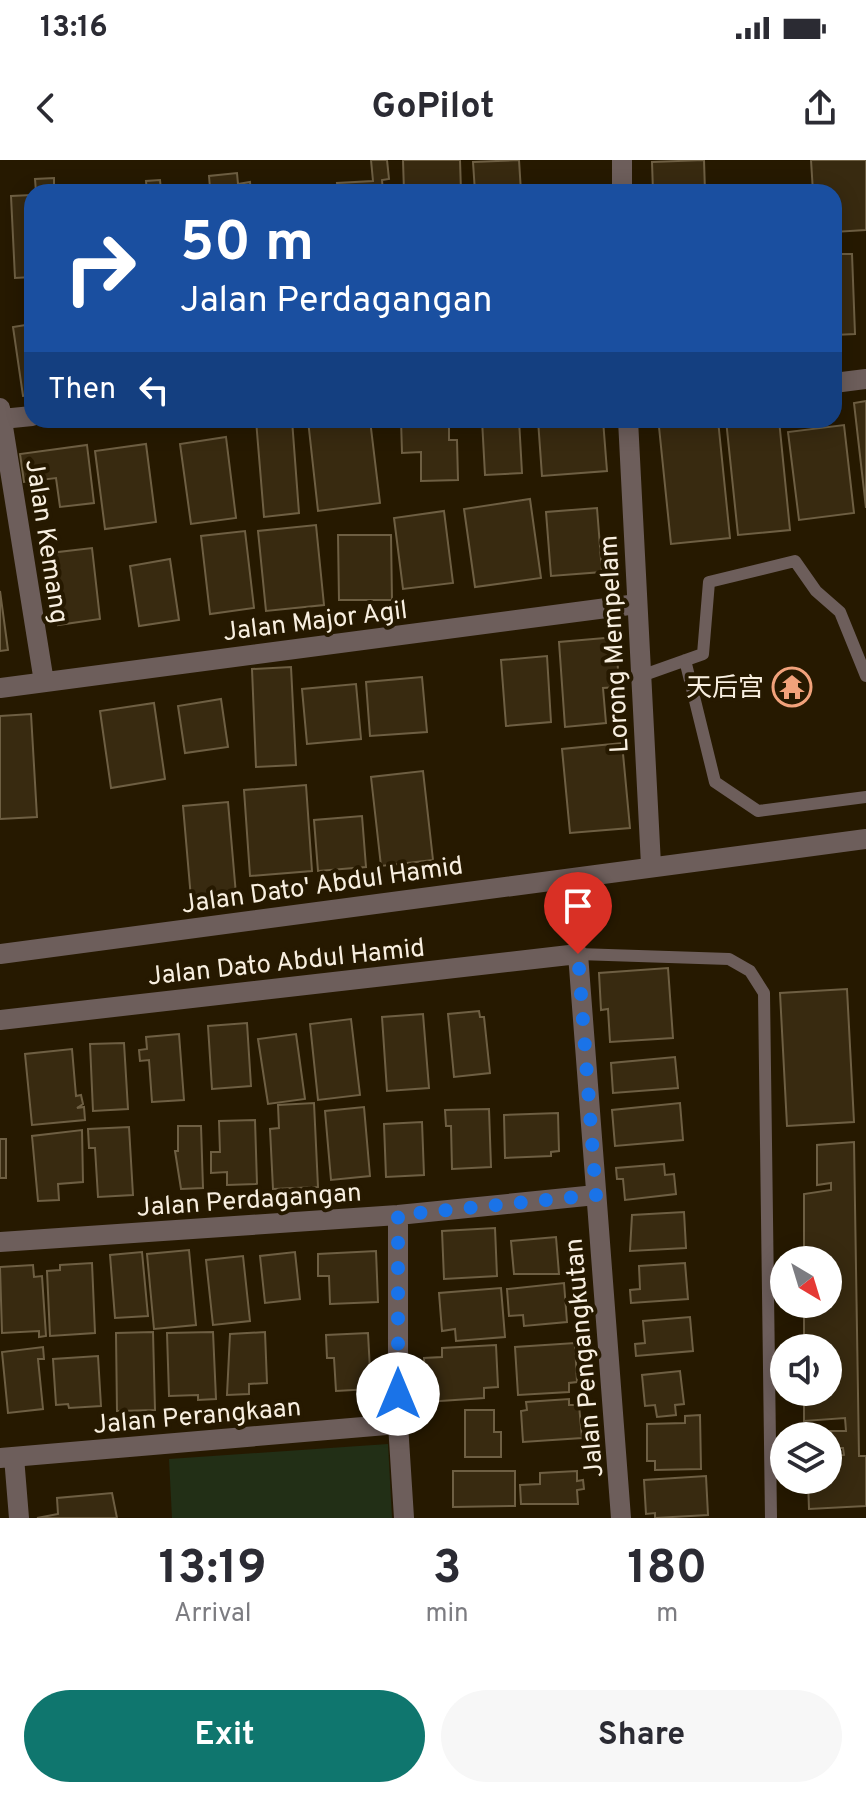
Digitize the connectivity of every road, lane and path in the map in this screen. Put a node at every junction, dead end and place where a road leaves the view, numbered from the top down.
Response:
1 (622, 160) edge
2 (622, 184) edge
3 (866, 379) edge
4 (842, 382) edge
5 (1, 413) edge
6 (24, 415) edge
7 (628, 428) edge
8 (637, 604) junction
9 (685, 660) junction
10 (641, 676) junction
11 (866, 676) edge
12 (44, 682) junction
13 (0, 688) edge
14 (866, 797) edge
15 (866, 839) edge
16 (651, 865) junction
17 (0, 954) edge
18 (578, 954) junction
19 (0, 1020) edge
20 (596, 1195) junction
21 (398, 1215) junction
22 (0, 1242) edge
23 (398, 1424) junction
24 (7, 1458) edge
25 (19, 1518) edge
26 (404, 1518) edge
27 (621, 1518) edge
28 (771, 1518) edge

1 - 2 street
3 - 4 street
5 - 6 street
5 - 12 street, Jalan Kemang
7 - 8 street, Lorong Mempelam
8 - 10 street, Lorong Mempelam
8 - 12 street, Jalan Major Agil
9 - 10 lane
9 - 11 lane
9 - 14 lane
10 - 16 street, Lorong Mempelam
12 - 13 street, Jalan Major Agil
15 - 16 street
16 - 17 street, Jalan Dato' Abdul Hamid
18 - 19 street, Jalan Dato Abdul Hamid
18 - 20 street, Jalan Pengangkutan
18 - 28 lane
20 - 21 street, Jalan Perdagangan
20 - 27 street, Jalan Pengangkutan
21 - 22 street, Jalan Perdagangan
21 - 23 street
23 - 24 street, Jalan Perangkaan
23 - 26 street
24 - 25 street

